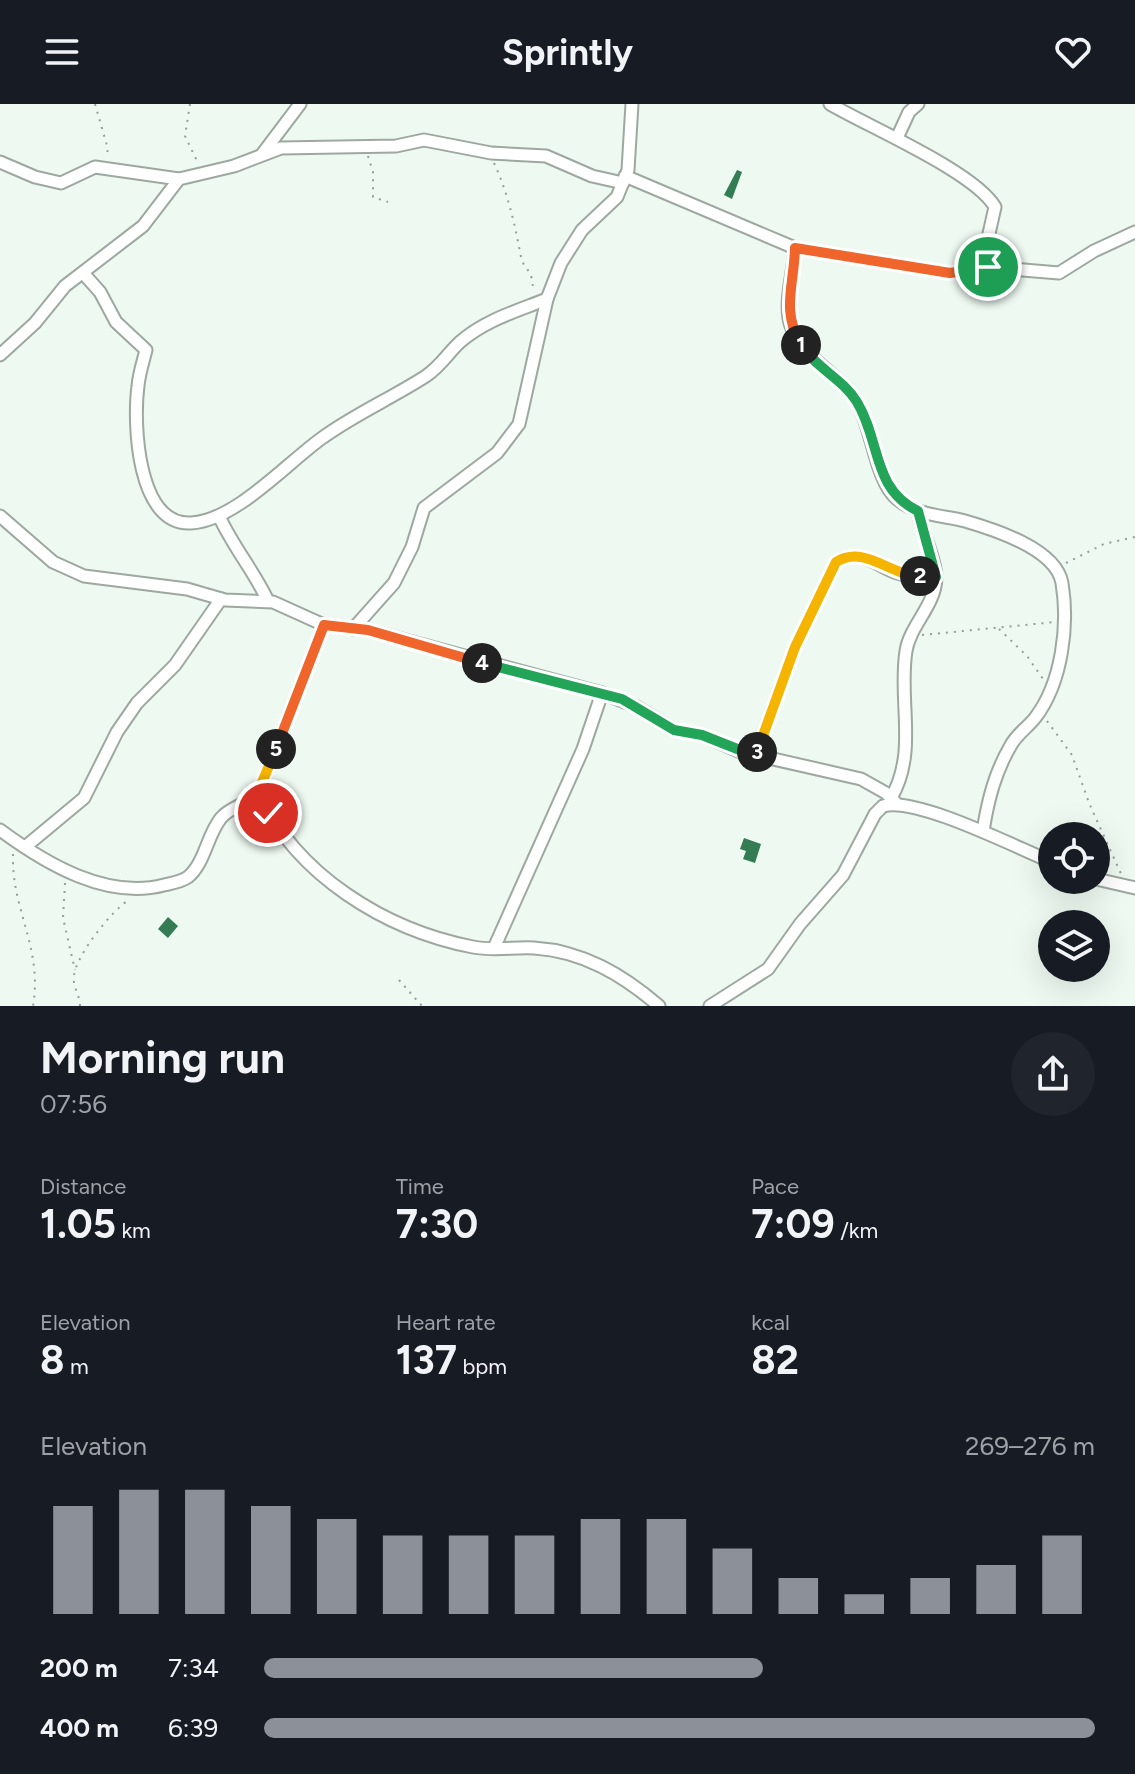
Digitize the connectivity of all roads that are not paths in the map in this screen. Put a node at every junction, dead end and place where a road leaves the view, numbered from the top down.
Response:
1 (300, 104) edge
2 (632, 104) edge
3 (830, 104) edge
4 (918, 104) edge
5 (897, 138) junction
6 (263, 153) junction
7 (0, 162) edge
8 (179, 179) junction
9 (624, 179) junction
10 (1135, 232) edge
11 (795, 248) junction
12 (981, 269) junction
13 (83, 273) junction
14 (547, 299) junction
15 (0, 355) edge
16 (918, 511) junction
17 (0, 516) edge
18 (219, 516) junction
19 (936, 577) junction
20 (221, 599) junction
21 (268, 601) junction
22 (324, 625) junction
23 (353, 629) junction
24 (602, 693) junction
25 (755, 756) junction
26 (258, 792) junction
27 (894, 801) junction
28 (0, 830) edge
29 (983, 831) junction
30 (20, 844) junction
31 (1038, 856) edge
32 (1110, 882) edge
33 (1131, 887) edge
34 (494, 948) junction
35 (659, 1006) edge
36 (710, 1006) edge

1 - 6 street
2 - 9 street
3 - 5 street
4 - 5 street
5 - 12 street
6 - 8 street
6 - 9 street
7 - 8 street
8 - 13 street
9 - 11 street
9 - 14 street
10 - 12 street
11 - 12 street
11 - 16 street
13 - 15 street
13 - 18 street
14 - 18 street
14 - 23 street
16 - 19 street
16 - 29 street
17 - 20 street
18 - 21 street
19 - 25 street
19 - 27 street
20 - 21 street
20 - 30 street
21 - 22 street
22 - 23 street
22 - 26 street
23 - 24 street
24 - 25 street
24 - 34 street
25 - 27 street
26 - 30 street
26 - 34 street
27 - 29 street
27 - 36 street
28 - 30 street
29 - 31 street
32 - 33 street
34 - 35 street

